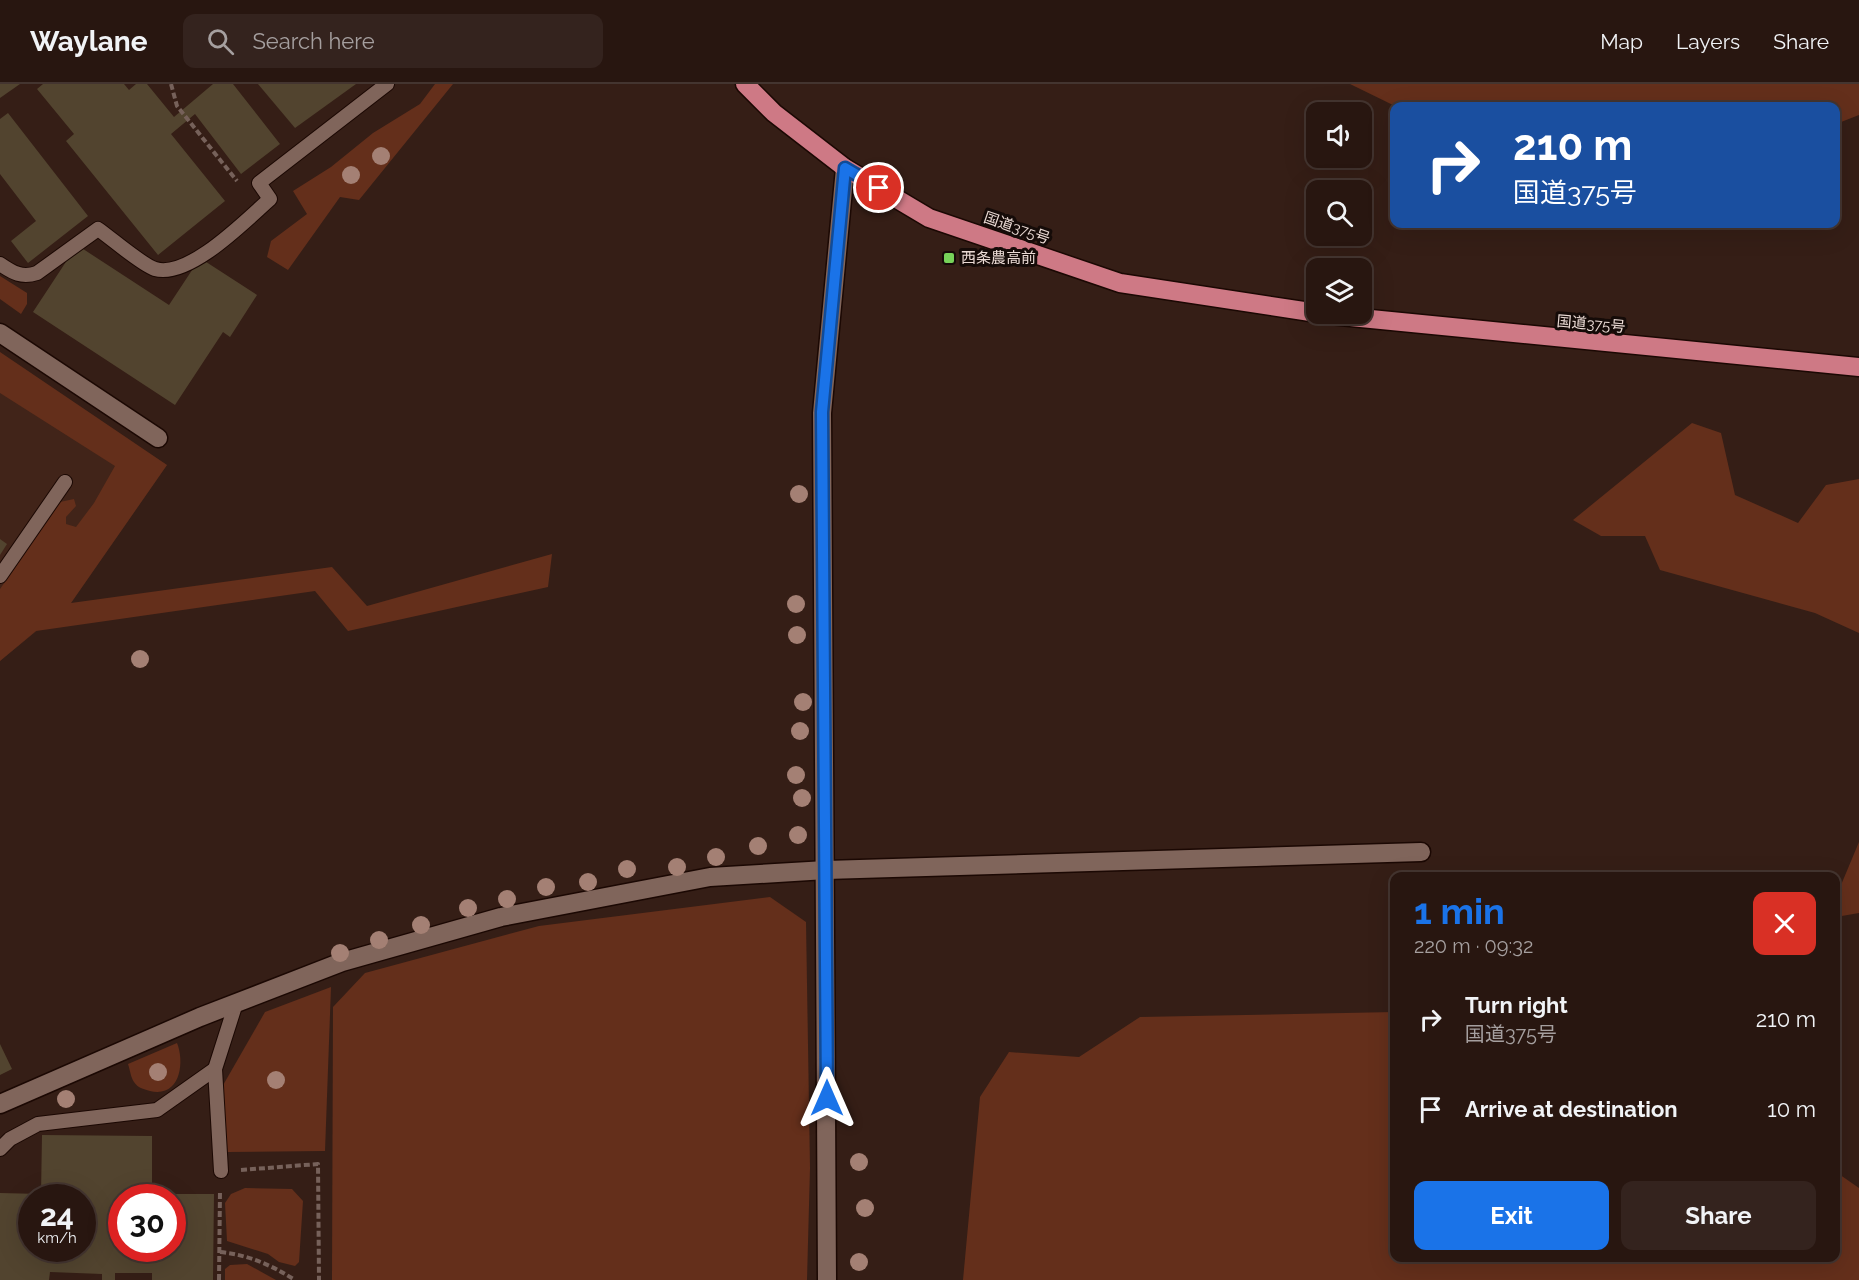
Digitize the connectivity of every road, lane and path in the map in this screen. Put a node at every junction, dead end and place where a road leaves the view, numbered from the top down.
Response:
1 (171, 84) edge
2 (387, 84) edge
3 (746, 84) edge
4 (845, 168) junction
5 (259, 209) junction
6 (0, 264) edge
7 (1306, 311) edge
8 (1372, 318) edge
9 (0, 333) edge
10 (1859, 367) edge
11 (158, 438) dead end
12 (64, 482) dead end
13 (0, 576) edge
14 (1421, 852) dead end
15 (826, 870) junction
16 (236, 1003) junction
17 (215, 1069) junction
18 (0, 1104) edge
19 (0, 1149) edge
20 (221, 1171) junction
21 (220, 1252) junction
22 (219, 1280) edge
23 (295, 1280) edge
24 (319, 1280) edge
25 (827, 1280) edge

1 - 5 path
2 - 5 lane
3 - 4 highway, 国道375号
4 - 7 highway, 国道375号
4 - 15 street
5 - 6 lane
8 - 10 highway, 国道375号
9 - 11 street
12 - 13 lane
14 - 15 street
15 - 16 street
15 - 25 street
16 - 17 lane
16 - 18 street
17 - 19 lane
17 - 20 lane
20 - 21 path
20 - 24 path
21 - 22 path
21 - 23 path

